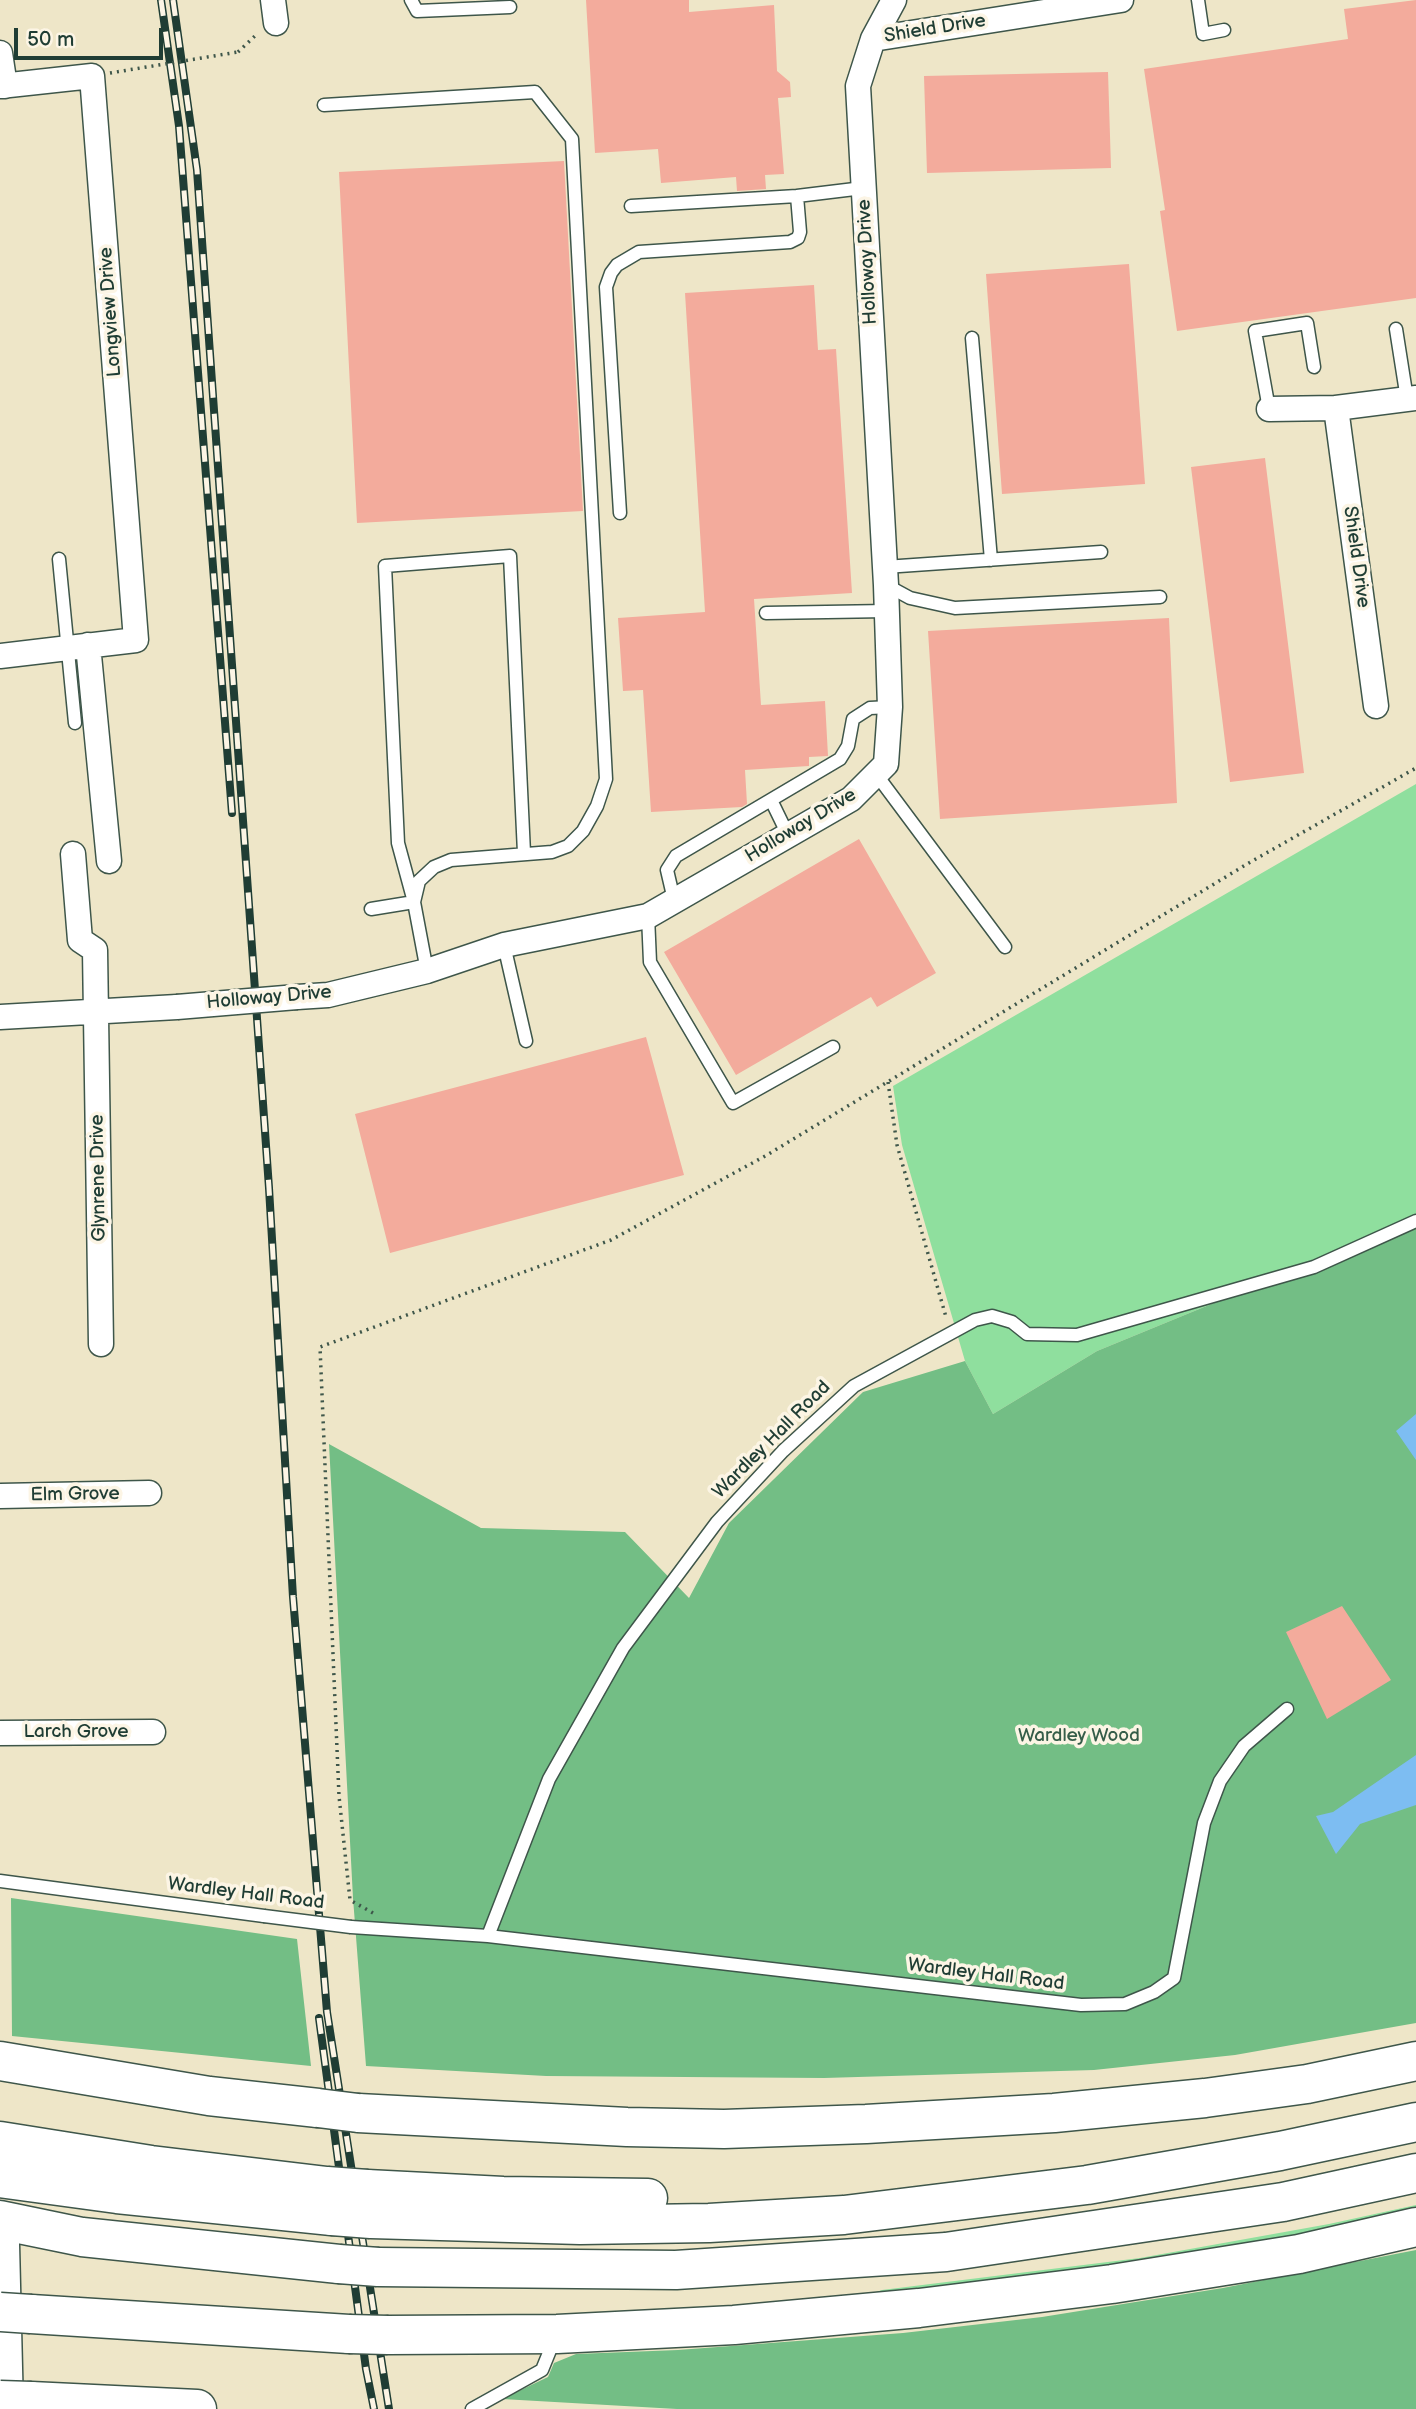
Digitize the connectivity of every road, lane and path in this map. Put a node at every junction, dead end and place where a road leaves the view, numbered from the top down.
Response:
1 (411, 0) edge
2 (894, 0) edge
3 (1121, 0) edge
4 (1198, 0) edge
5 (510, 7) dead end
6 (274, 11) edge
7 (1224, 30) dead end
8 (873, 39) junction
9 (0, 53) edge
10 (110, 74) dead end
11 (2, 86) edge
12 (324, 105) dead end
13 (863, 188) junction
14 (797, 196) junction
15 (631, 206) dead end
16 (1396, 329) dead end
17 (972, 338) dead end
18 (1314, 367) dead end
19 (1411, 399) edge
20 (1336, 408) junction
21 (1269, 409) joint
22 (620, 513) dead end
23 (1101, 552) dead end
24 (59, 559) dead end
25 (991, 560) junction
26 (885, 576) junction
27 (1160, 597) dead end
28 (887, 611) junction
29 (766, 613) dead end
30 (78, 646) junction
31 (0, 656) edge
32 (1376, 706) dead end
33 (890, 707) junction
34 (75, 723) dead end
35 (1416, 768) edge
36 (876, 774) junction
37 (771, 800) junction
38 (788, 835) junction
39 (524, 853) junction
40 (73, 854) dead end
41 (109, 860) dead end
42 (674, 900) junction
43 (414, 902) junction
44 (371, 909) dead end
45 (648, 916) junction
46 (504, 945) junction
47 (1005, 947) dead end
48 (427, 971) junction
49 (97, 1013) junction
50 (0, 1017) edge
51 (526, 1041) dead end
52 (833, 1046) dead end
53 (888, 1082) junction
54 (1416, 1221) edge
55 (950, 1331) junction
56 (101, 1344) dead end
57 (149, 1493) dead end
58 (0, 1496) edge
59 (1287, 1709) dead end
60 (0, 1732) edge
61 (153, 1732) dead end
62 (0, 1881) edge
63 (374, 1930) junction
64 (488, 1936) junction
65 (1416, 2061) edge
66 (14, 2064) edge
67 (1416, 2122) edge
68 (14, 2160) edge
69 (1416, 2172) edge
70 (329, 2201) junction
71 (1416, 2227) edge
72 (12, 2235) edge
73 (15, 2313) edge
74 (557, 2334) junction
75 (12, 2403) edge
76 (197, 2409) edge
77 (472, 2409) edge

1 - 5 lane
2 - 8 street, Holloway Drive
3 - 8 street, Shield Drive
4 - 7 lane
6 - 10 path, bridge
8 - 13 street, Holloway Drive
9 - 11 street
11 - 30 street, Longview Drive
12 - 39 lane
13 - 14 lane
13 - 26 street, Holloway Drive
14 - 15 lane
14 - 22 lane
16 - 19 lane
17 - 25 lane
18 - 21 lane
19 - 20 street
20 - 21 street
20 - 32 street, Shield Drive
23 - 25 lane
24 - 30 lane
25 - 26 lane
26 - 27 lane
26 - 28 street, Holloway Drive
28 - 29 lane
28 - 33 street, Holloway Drive
30 - 31 street
30 - 34 lane
30 - 41 street
33 - 36 street, Holloway Drive
33 - 37 lane
35 - 53 path
36 - 38 street, Holloway Drive
36 - 47 lane
37 - 38 lane
37 - 42 lane
38 - 42 street, Holloway Drive
39 - 43 lane
39 - 43 lane
40 - 49 street, Glynrene Drive
42 - 45 street, Holloway Drive
43 - 44 lane
43 - 48 lane
45 - 46 street, Holloway Drive
45 - 52 lane
46 - 48 street, Holloway Drive
46 - 51 lane
48 - 49 street, Holloway Drive, bridge
49 - 50 street, Holloway Drive
49 - 56 street, Glynrene Drive
53 - 55 path
53 - 63 path
54 - 55 lane, Wardley Hall Road
55 - 64 lane, Wardley Hall Road
57 - 58 street, Elm Grove
59 - 64 lane, Wardley Hall Road
60 - 61 street, Larch Grove
62 - 63 lane, Wardley Hall Road, bridge
63 - 64 lane, Wardley Hall Road
65 - 66 main road, bridge
67 - 70 main road, bridge
68 - 70 main road
68 - 70 main road
69 - 72 main road, bridge
71 - 74 main road
72 - 75 main road
73 - 74 main road, bridge
74 - 77 lane
75 - 76 main road

